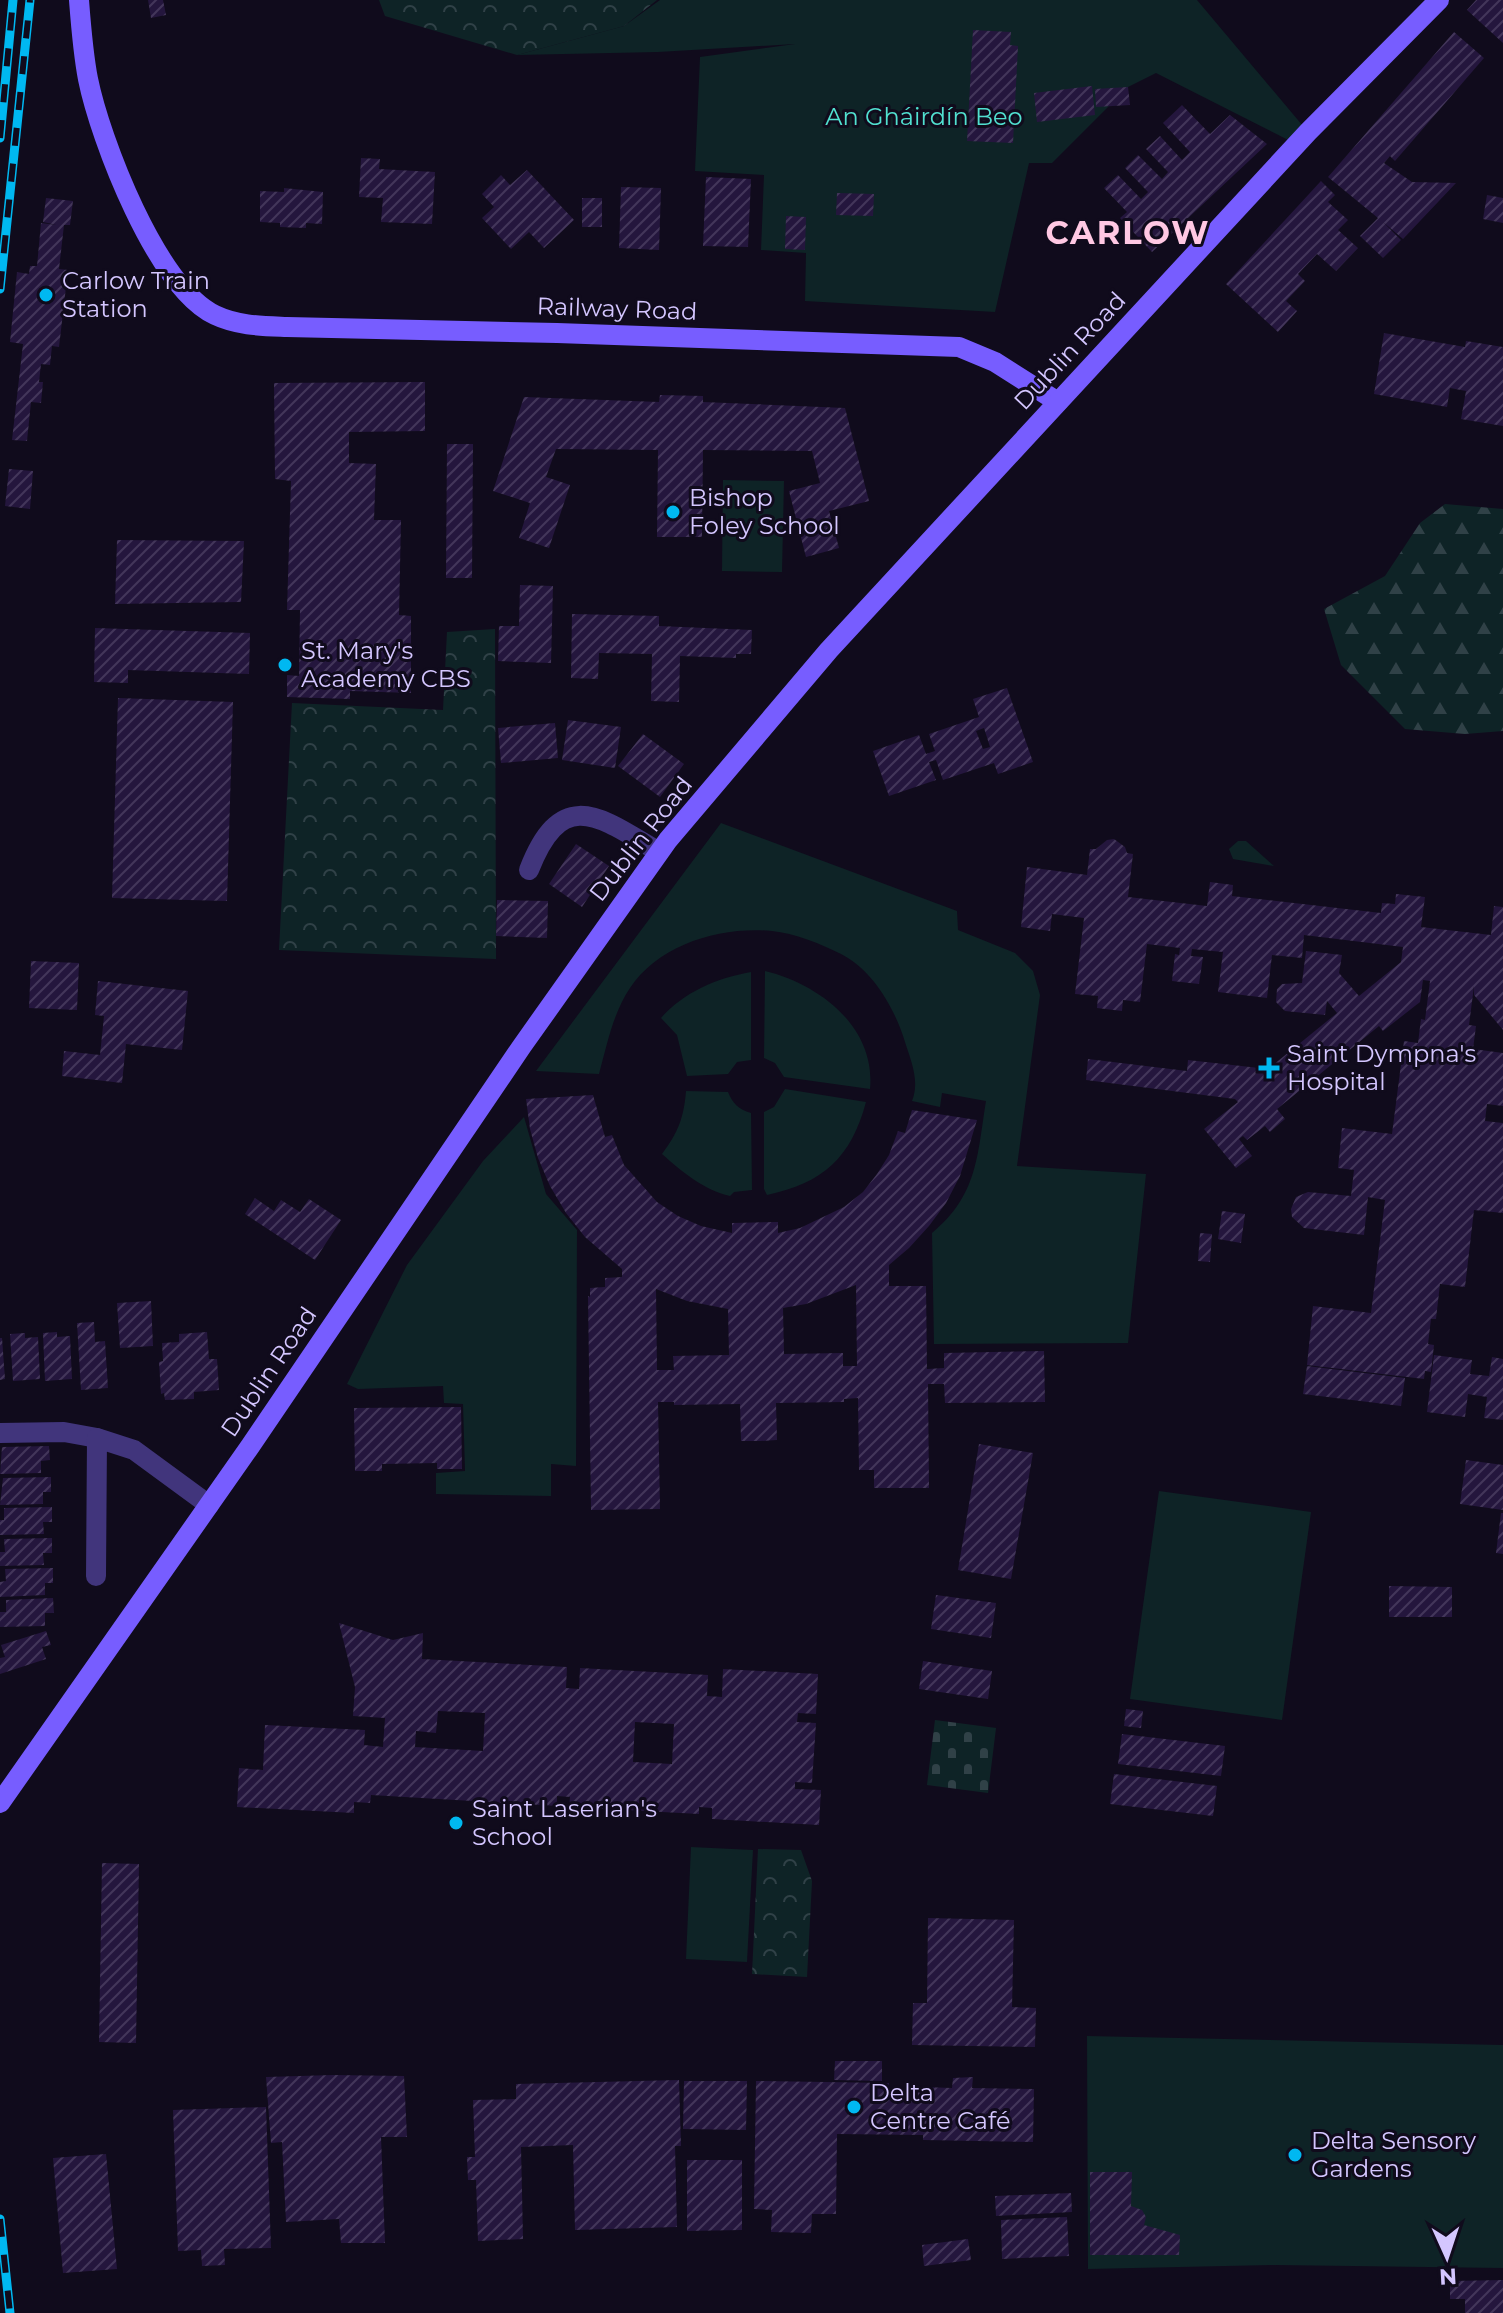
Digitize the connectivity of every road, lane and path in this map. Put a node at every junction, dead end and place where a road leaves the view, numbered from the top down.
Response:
1 (79, 0) edge
2 (1439, 0) edge
3 (1058, 402) junction
4 (659, 852) junction
5 (529, 870) dead end
6 (0, 1433) edge
7 (97, 1438) junction
8 (209, 1505) junction
9 (96, 1576) dead end
10 (0, 1803) edge

1 - 3 main road, Railway Road
2 - 3 main road, Dublin Road
3 - 4 main road, Dublin Road
4 - 5 street
4 - 8 main road, Dublin Road
6 - 7 street
7 - 8 street
7 - 9 street
8 - 10 main road, Dublin Road

